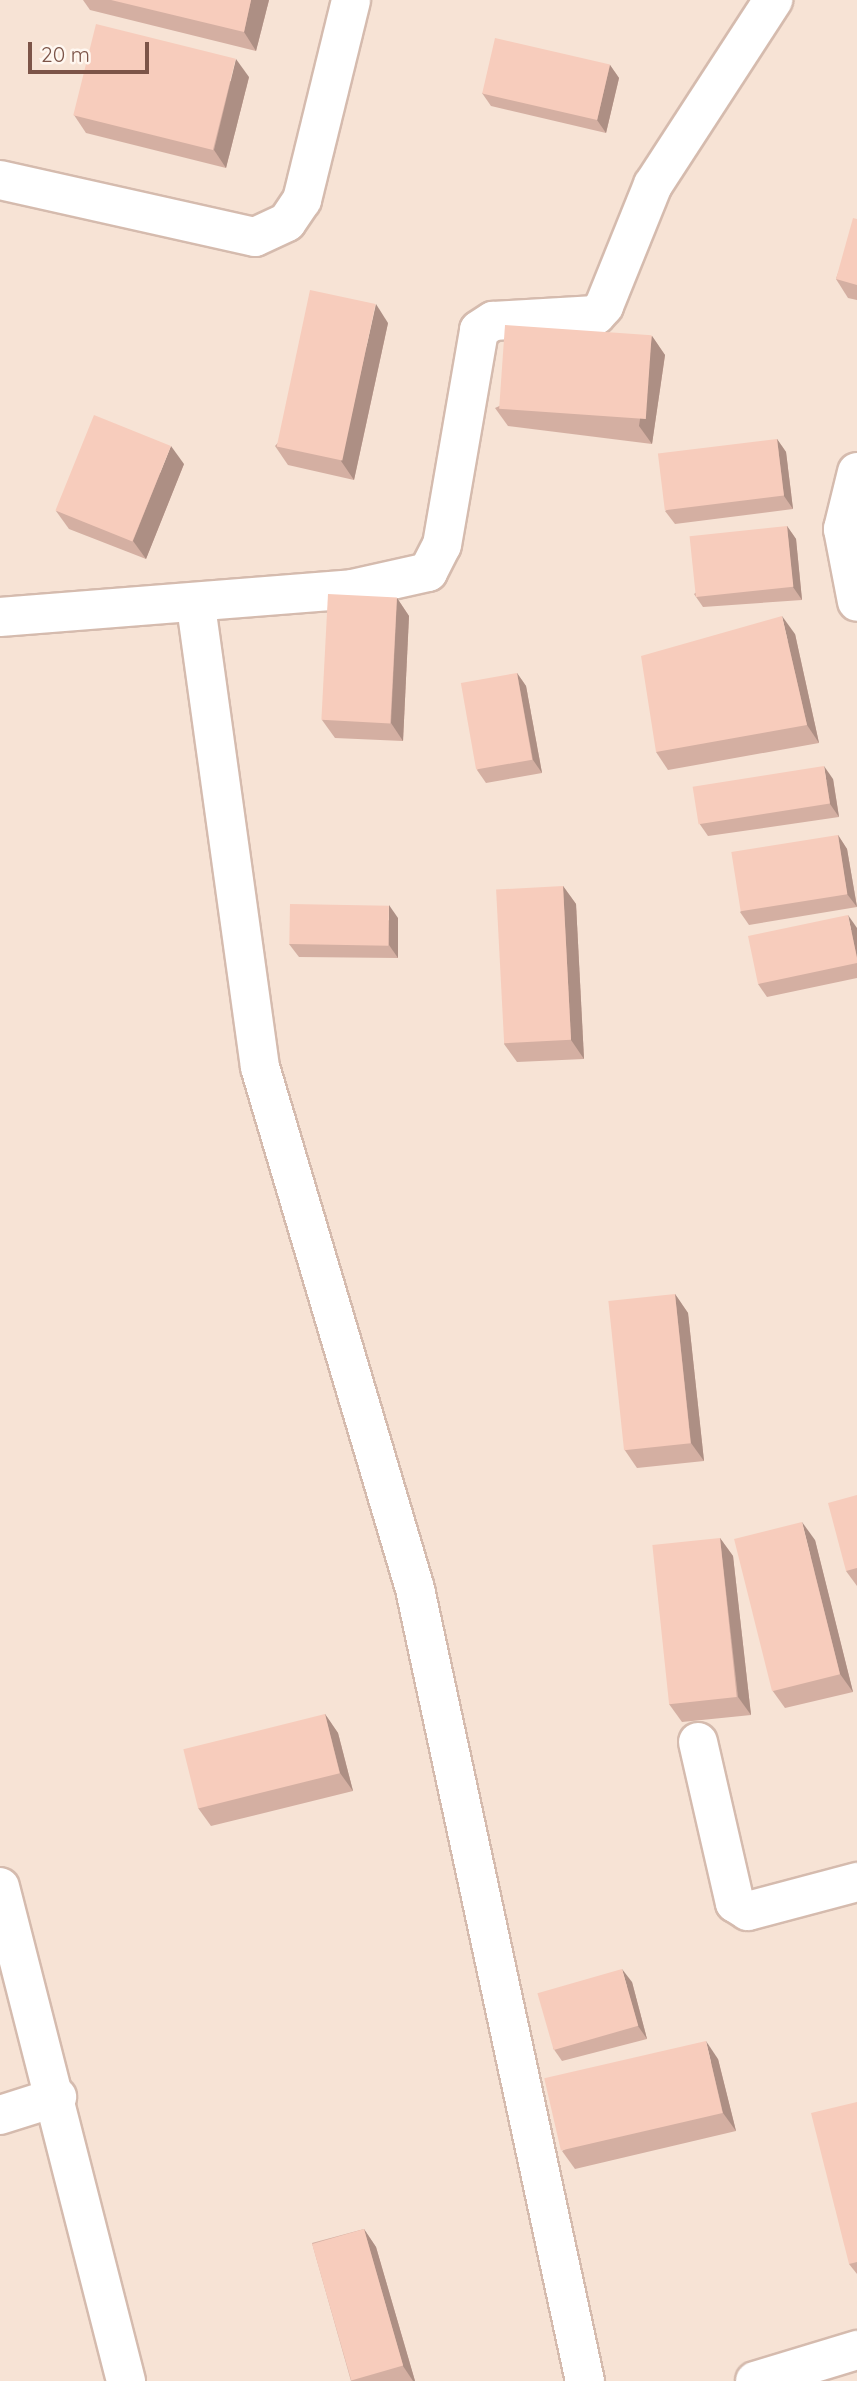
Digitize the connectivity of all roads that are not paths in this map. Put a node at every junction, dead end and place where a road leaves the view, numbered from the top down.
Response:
1 (351, 0) edge
2 (773, 0) edge
3 (0, 180) edge
4 (857, 472) edge
5 (857, 602) edge
6 (196, 606) junction
7 (0, 617) edge
8 (698, 1742) dead end
9 (857, 1882) edge
10 (0, 1887) edge
11 (57, 2096) junction
12 (0, 2115) edge
13 (857, 2350) edge
14 (126, 2381) edge
15 (585, 2381) edge
16 (755, 2381) edge

1 - 3 street
2 - 6 street
4 - 5 street
6 - 7 street
6 - 15 street
8 - 9 street
10 - 11 street
11 - 12 street
11 - 14 street
13 - 16 street

